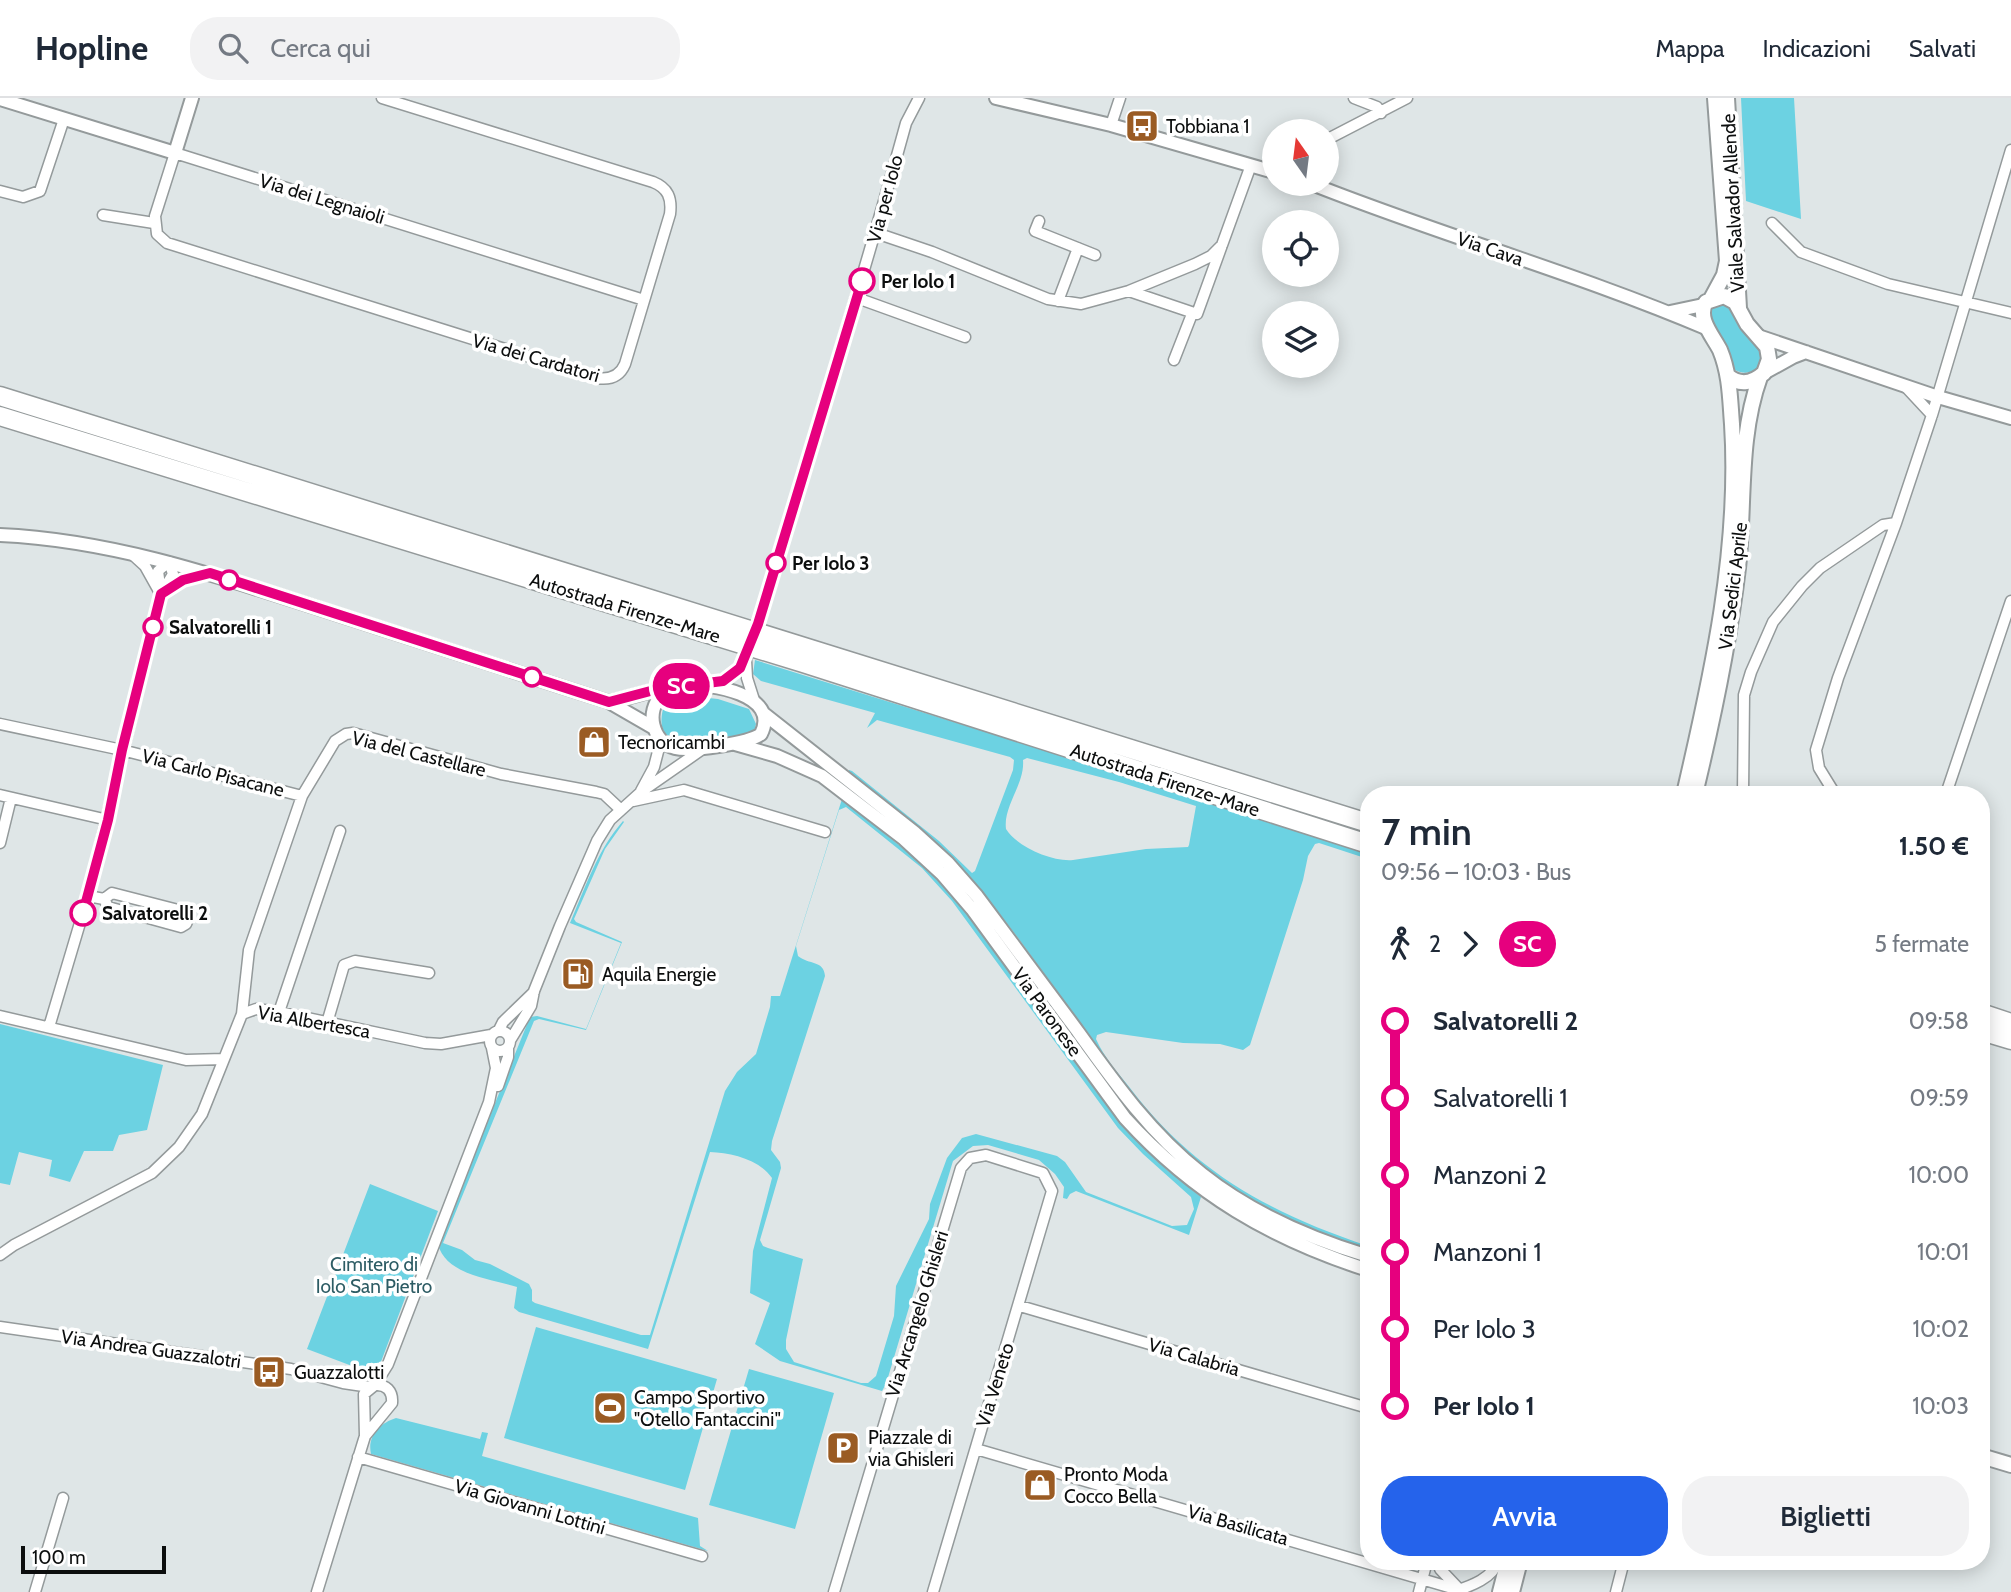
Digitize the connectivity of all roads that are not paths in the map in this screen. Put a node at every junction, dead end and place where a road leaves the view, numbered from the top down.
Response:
1 (192, 98) edge
2 (382, 98) edge
3 (919, 98) edge
4 (996, 98) edge
5 (1120, 98) edge
6 (1354, 98) edge
7 (1407, 98) edge
8 (1715, 98) edge
9 (1727, 98) edge
10 (0, 99) edge
11 (1374, 101) edge
12 (1381, 113) junction
13 (64, 119) junction
14 (1111, 125) junction
15 (1339, 134) edge
16 (2011, 150) edge
17 (175, 153) junction
18 (1251, 165) junction
19 (1262, 168) edge
20 (0, 191) edge
21 (1339, 195) edge
22 (103, 215) dead end
23 (1039, 221) dead end
24 (154, 223) junction
25 (1772, 223) dead end
26 (876, 233) junction
27 (1222, 245) junction
28 (1078, 248) junction
29 (1095, 254) dead end
30 (1129, 291) junction
31 (857, 298) junction
32 (644, 300) junction
33 (1058, 301) junction
34 (1707, 302) junction
35 (1967, 303) junction
36 (1739, 308) junction
37 (1670, 312) junction
38 (2011, 313) edge
39 (1192, 314) junction
40 (1708, 329) junction
41 (1758, 336) junction
42 (965, 337) dead end
43 (1806, 352) junction
44 (1174, 360) dead end
45 (1762, 375) junction
46 (1728, 376) junction
47 (1905, 386) junction
48 (0, 396) edge
49 (1938, 397) junction
50 (1932, 415) junction
51 (0, 416) edge
52 (2011, 418) edge
53 (1896, 523) junction
54 (0, 535) edge
55 (130, 552) junction
56 (169, 562) junction
57 (210, 573) junction
58 (161, 594) junction
59 (2011, 601) edge
60 (758, 624) dead end
61 (700, 685) junction
62 (676, 686) junction
63 (754, 700) junction
64 (609, 702) junction
65 (764, 713) junction
66 (0, 723) edge
67 (653, 728) junction
68 (661, 740) junction
69 (735, 744) junction
70 (708, 746) junction
71 (122, 750) junction
72 (682, 764) junction
73 (1686, 786) edge
74 (1697, 786) edge
75 (1743, 786) edge
76 (1830, 786) edge
77 (1949, 786) edge
78 (684, 790) junction
79 (641, 792) junction
80 (5, 796) edge
81 (302, 796) junction
82 (623, 807) junction
83 (108, 820) junction
84 (1360, 820) edge
85 (340, 831) dead end
86 (825, 832) dead end
87 (1360, 841) edge
88 (0, 843) edge
89 (88, 896) junction
90 (104, 899) junction
91 (147, 902) junction
92 (143, 917) junction
93 (429, 973) dead end
94 (534, 991) junction
95 (279, 1012) junction
96 (242, 1014) junction
97 (0, 1016) edge
98 (1990, 1016) edge
99 (327, 1023) junction
100 (2011, 1023) edge
101 (49, 1027) junction
102 (495, 1033) junction
103 (1990, 1034) edge
104 (2011, 1040) edge
105 (509, 1044) junction
106 (492, 1048) junction
107 (224, 1059) junction
108 (489, 1102) junction
109 (1047, 1178) joint
110 (1360, 1253) edge
111 (0, 1255) edge
112 (1360, 1267) edge
113 (1020, 1306) junction
114 (0, 1327) edge
115 (388, 1364) junction
116 (343, 1383) junction
117 (372, 1386) junction
118 (388, 1389) junction
119 (364, 1406) junction
120 (1360, 1406) edge
121 (383, 1414) junction
122 (365, 1436) junction
123 (976, 1449) junction
124 (1990, 1450) edge
125 (2011, 1456) edge
126 (358, 1457) junction
127 (1990, 1459) edge
128 (2011, 1465) edge
129 (62, 1498) dead end
130 (702, 1556) dead end
131 (1360, 1560) edge
132 (1394, 1570) edge
133 (1424, 1570) edge
134 (1441, 1570) edge
135 (1494, 1570) edge
136 (1506, 1570) edge
137 (1518, 1570) edge
138 (1621, 1570) edge
139 (1422, 1578) junction
140 (1457, 1591) edge
141 (35, 1592) edge
142 (317, 1592) edge
143 (834, 1592) edge
144 (933, 1592) edge
145 (1419, 1592) edge
146 (1500, 1592) edge
147 (1512, 1592) edge
148 (1616, 1592) edge

1 - 17 street
2 - 32 street, Via dei Cardatori
3 - 26 street, Via per Iolo
4 - 14 street
5 - 14 street
6 - 11 street
7 - 12 street
8 - 34 main road, Viale Salvador Allende
9 - 36 main road, Viale Salvador Allende
10 - 13 street, Via dei Legnaioli
11 - 12 street
12 - 15 street
13 - 17 street, Via dei Legnaioli
13 - 20 street
14 - 18 street
16 - 35 street
17 - 24 street
17 - 32 street, Via dei Legnaioli
18 - 19 street
18 - 27 street
21 - 37 street, Via Cava
22 - 24 street
23 - 28 street
24 - 32 street, Via dei Cardatori
25 - 35 street
26 - 31 street, Via per Iolo
26 - 33 street
27 - 30 street
27 - 39 street
28 - 29 street
28 - 33 street
30 - 33 street
30 - 39 street
31 - 42 street
31 - 60 street, Via per Iolo
34 - 36 main road
34 - 37 street
34 - 40 main road, Via Sedici Aprile
35 - 38 street
35 - 49 street
36 - 41 main road
37 - 40 street, Via Cava
39 - 44 street
40 - 46 main road, Via Sedici Aprile
41 - 43 street
41 - 45 main road, Via Sedici Aprile
43 - 45 street
43 - 47 street
45 - 46 main road
45 - 74 main road, Via Sedici Aprile
46 - 73 main road, Via Sedici Aprile
47 - 49 street
47 - 50 street
48 - 84 highway, Autostrada Firenze-Mare
49 - 50 street
49 - 52 street
50 - 53 street
51 - 87 highway, Autostrada Firenze-Mare
53 - 75 street
53 - 76 street
54 - 55 street
55 - 56 street
55 - 58 street
56 - 57 street
56 - 58 street
57 - 58 street
57 - 64 street
58 - 71 street
59 - 77 street
61 - 62 street
61 - 63 street
61 - 63 street
62 - 64 street
62 - 67 street
63 - 65 street, Via Paronese
64 - 67 street
65 - 69 street
65 - 110 street, Via Paronese
66 - 71 street, Via Carlo Pisacane
67 - 68 street
68 - 70 street
68 - 79 street
69 - 70 street
69 - 112 street, Via Paronese
70 - 72 street
71 - 81 street, Via Carlo Pisacane
71 - 83 street
72 - 78 street
72 - 79 street
78 - 82 street
78 - 86 street
79 - 82 street
80 - 83 street
80 - 88 street
81 - 82 street, Via del Castellare
81 - 96 street, Via del Castellare
82 - 94 street
83 - 89 street
85 - 95 street
89 - 90 street
89 - 101 street
90 - 91 street
90 - 92 street
91 - 92 street
91 - 92 street
93 - 99 street
94 - 102 street
94 - 105 street
95 - 96 street, Via Albertesca
95 - 99 street, Via Albertesca
96 - 107 street, Via Albertesca
97 - 101 street
98 - 100 highway
99 - 102 street, Via Albertesca
101 - 107 street
102 - 105 street
102 - 106 street
103 - 104 highway
105 - 106 street
105 - 108 street
106 - 108 street
107 - 111 street, Via Albertesca
108 - 115 street
109 - 113 street, Via Veneto
109 - 143 street, Via Arcangelo Ghisleri
113 - 120 street, Via Calabria
113 - 123 street, Via Veneto
114 - 116 street, Via Andrea Guazzalotri
115 - 117 street
115 - 118 street
116 - 117 street, Via Andrea Guazzalotri
116 - 119 street, Via Andrea Guazzalotri
117 - 118 street
117 - 119 street
118 - 121 street
119 - 121 street
119 - 122 street
121 - 122 street
122 - 126 street
123 - 131 street, Via Basilicata
123 - 144 street, Via Veneto
124 - 125 main road
126 - 130 street, Via Giovanni Lottini
126 - 142 street
127 - 128 main road
129 - 141 street
132 - 139 street, Via Basilicata
133 - 139 street
134 - 140 street
135 - 140 street
136 - 146 main road
137 - 147 main road
138 - 148 street
139 - 140 street, Via Basilicata
139 - 145 street

